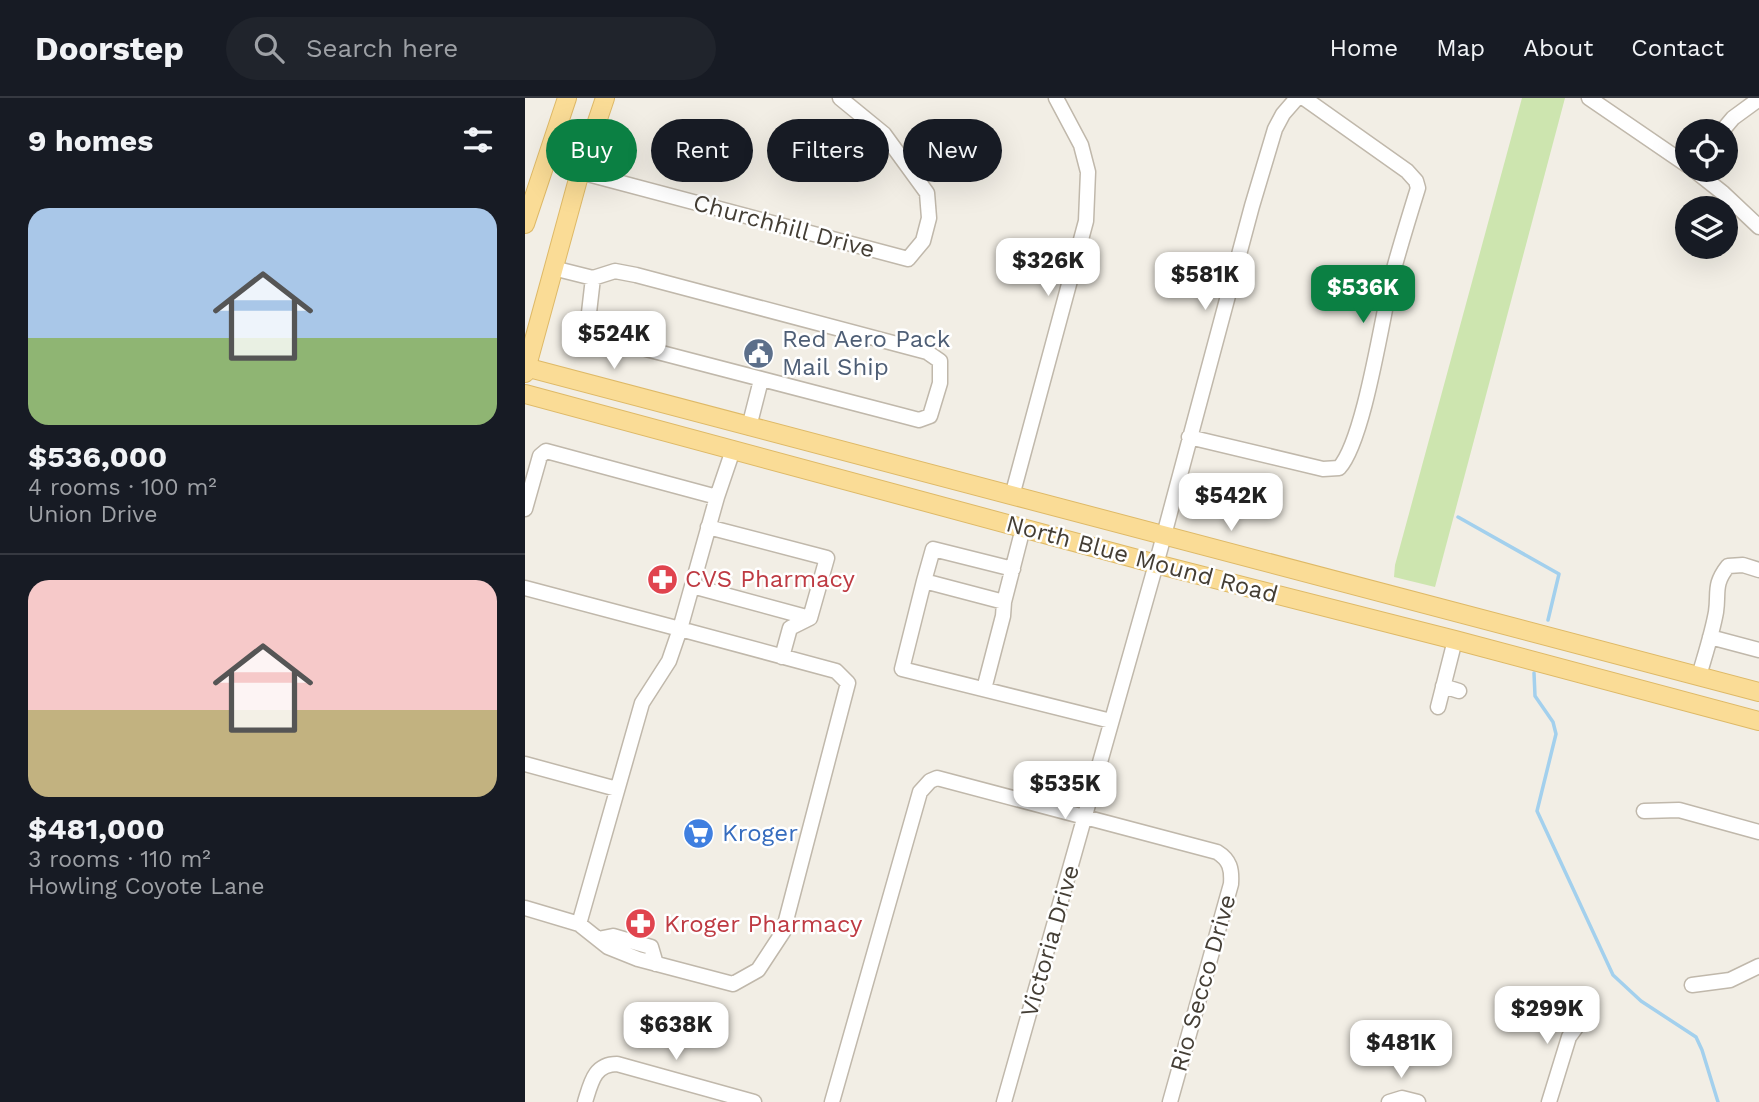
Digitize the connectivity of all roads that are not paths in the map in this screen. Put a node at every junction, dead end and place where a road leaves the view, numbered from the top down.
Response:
1 (567, 98) edge
2 (604, 98) edge
3 (840, 98) edge
4 (1056, 98) edge
5 (1297, 98) edge
6 (1304, 98) edge
7 (1589, 98) edge
8 (1759, 99) edge
9 (597, 119) edge
10 (1732, 119) edge
11 (1675, 157) edge
12 (577, 182) edge
13 (618, 182) edge
14 (1709, 182) edge
15 (525, 225) edge
16 (1759, 227) edge
17 (553, 268) junction
18 (593, 278) junction
19 (525, 369) edge
20 (761, 380) junction
21 (525, 394) edge
22 (749, 427) junction
23 (1189, 437) junction
24 (733, 450) junction
25 (1012, 496) junction
26 (716, 498) junction
27 (525, 509) edge
28 (709, 527) junction
29 (1023, 528) junction
30 (1164, 535) junction
31 (1156, 564) junction
32 (1013, 569) junction
33 (1759, 570) edge
34 (925, 581) junction
35 (692, 586) junction
36 (525, 588) edge
37 (1004, 602) junction
38 (810, 618) junction
39 (680, 629) junction
40 (1710, 637) junction
41 (1455, 640) junction
42 (1759, 650) edge
43 (782, 656) junction
44 (1699, 676) junction
45 (1443, 686) junction
46 (983, 689) junction
47 (1459, 691) dead end
48 (1759, 692) edge
49 (1438, 707) dead end
50 (1111, 721) junction
51 (1759, 721) edge
52 (525, 764) edge
53 (617, 789) junction
54 (1644, 811) dead end
55 (1085, 816) junction
56 (1759, 832) edge
57 (525, 908) edge
58 (579, 924) junction
59 (1759, 966) edge
60 (1692, 985) dead end
61 (1588, 1011) dead end
62 (585, 1102) edge
63 (754, 1102) edge
64 (832, 1102) edge
65 (1004, 1102) edge
66 (1170, 1102) edge
67 (1388, 1102) edge
68 (1418, 1102) edge
69 (1549, 1102) edge

1 - 15 main road
2 - 9 main road
3 - 13 street, Churchhill Drive
4 - 25 street
5 - 23 street, Victoria Drive
6 - 23 street
7 - 11 street
8 - 10 street
12 - 17 main road
14 - 16 street
17 - 18 street
17 - 19 main road
18 - 20 street
18 - 20 street
19 - 22 main road, North Blue Mound Road
20 - 22 street
21 - 24 main road, North Blue Mound Road
22 - 25 main road, North Blue Mound Road
23 - 30 street, Victoria Drive
24 - 26 street
24 - 29 main road, North Blue Mound Road
25 - 30 main road, North Blue Mound Road
26 - 27 street
26 - 28 street
28 - 35 street
28 - 38 street
29 - 31 main road, North Blue Mound Road
29 - 32 street
30 - 31 street, Victoria Drive
30 - 44 main road, North Blue Mound Road
31 - 41 main road, North Blue Mound Road
31 - 50 street, Victoria Drive
32 - 34 street
32 - 37 street
33 - 40 street
34 - 37 street
34 - 46 street
35 - 38 street
35 - 39 street
36 - 39 street
37 - 46 street
38 - 43 street
39 - 43 street
39 - 53 street
40 - 42 street
40 - 44 street
41 - 45 street
41 - 51 main road, North Blue Mound Road
43 - 58 street
44 - 48 main road, North Blue Mound Road
45 - 47 street
45 - 49 street
46 - 50 street
50 - 55 street, Victoria Drive
52 - 53 street
53 - 58 street
54 - 56 street
55 - 64 street
55 - 65 street, Victoria Drive
55 - 66 street, Rio Secco Drive
57 - 58 street
59 - 60 street
61 - 69 street
62 - 63 street
67 - 68 street

